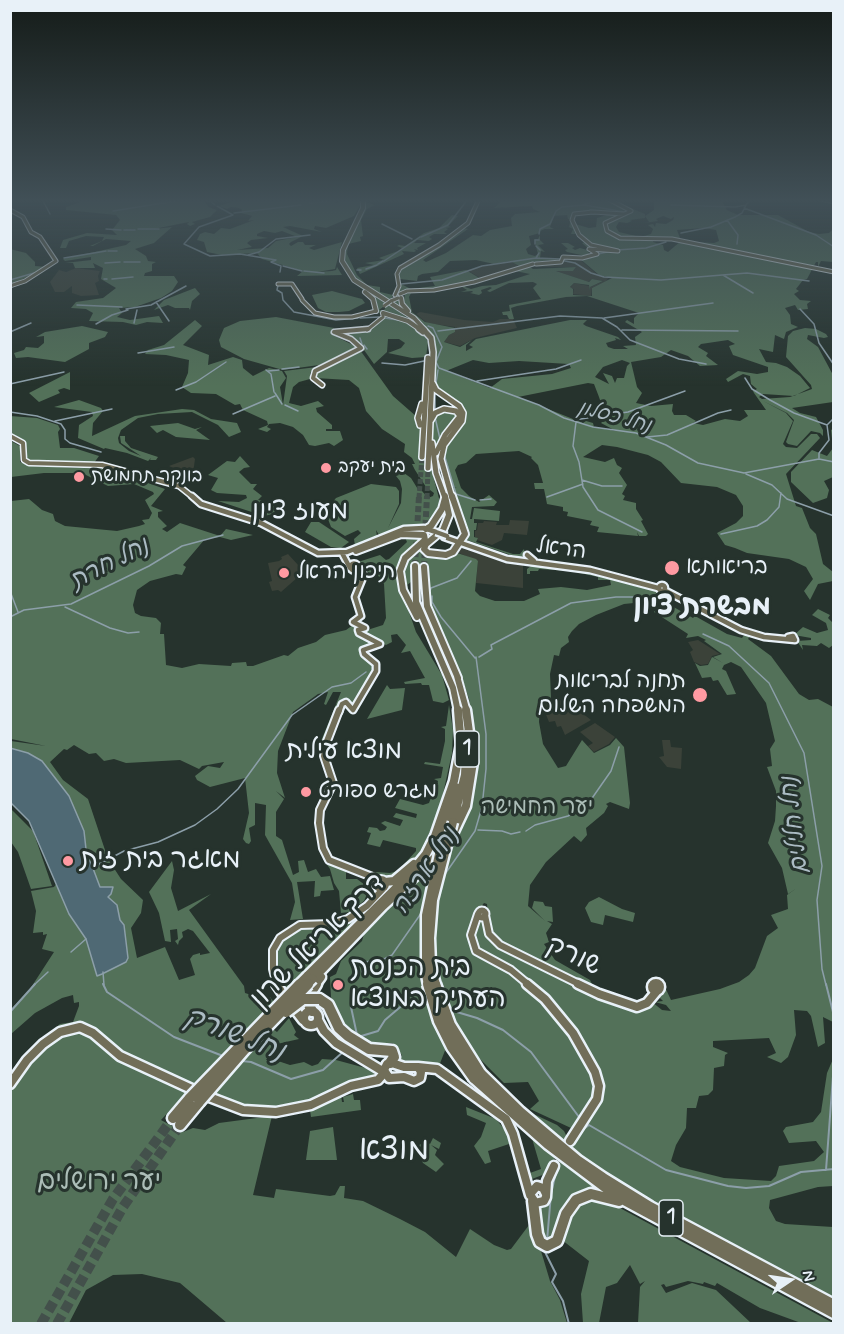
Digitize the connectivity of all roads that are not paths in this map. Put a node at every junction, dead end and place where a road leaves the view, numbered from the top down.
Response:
1 (56, 261) edge
2 (343, 261) edge
3 (411, 261) edge
4 (561, 261) edge
5 (784, 261) edge
6 (834, 272) edge
7 (348, 275) junction
8 (278, 284) dead end
9 (10, 286) edge
10 (414, 292) joint
11 (396, 297) junction
12 (302, 300) joint
13 (381, 311) junction
14 (364, 315) joint
15 (422, 325) junction
16 (427, 337) junction
17 (432, 379) junction
18 (427, 384) junction
19 (322, 385) dead end
20 (430, 422) junction
21 (420, 425) dead end
22 (10, 436) edge
23 (432, 443) dead end
24 (422, 457) tunnel mouth
25 (435, 462) junction
26 (71, 464) junction
27 (428, 468) tunnel mouth
28 (182, 488) junction
29 (448, 496) junction
30 (448, 514) junction
31 (426, 529) junction
32 (435, 532) junction
33 (462, 543) junction
34 (426, 544) junction
35 (346, 554) junction
36 (518, 560) junction
37 (535, 562) junction
38 (415, 566) tunnel mouth
39 (424, 567) tunnel mouth
40 (400, 573) junction
41 (661, 589) junction
42 (788, 638) dead end
43 (435, 648) junction
44 (457, 675) junction
45 (437, 840) junction
46 (380, 884) junction
47 (383, 906) junction
48 (310, 977) junction
49 (654, 990) dead end
50 (291, 1005) junction
51 (310, 1011) junction
52 (303, 1020) junction
53 (315, 1023) junction
54 (324, 1031) joint
55 (341, 1046) joint
56 (244, 1050) junction
57 (356, 1055) junction
58 (372, 1064) junction
59 (418, 1067) junction
60 (434, 1067) junction
61 (388, 1070) junction
62 (477, 1076) junction
63 (421, 1077) junction
64 (367, 1082) junction
65 (10, 1084) edge
66 (337, 1093) junction
67 (194, 1100) junction
68 (177, 1122) tunnel mouth
69 (570, 1141) dead end
70 (524, 1174) junction
71 (538, 1186) junction
72 (546, 1194) junction
73 (532, 1198) junction
74 (649, 1214) junction
75 (834, 1305) edge
76 (834, 1313) edge

1 - 9 main road
2 - 7 highway
3 - 11 main road
4 - 10 main road
5 - 6 main road
7 - 11 highway
7 - 13 highway
7 - 15 highway
7 - 16 highway
8 - 12 main road
10 - 11 main road
11 - 13 main road, bridge
11 - 15 highway
12 - 14 main road
13 - 14 main road
13 - 16 highway
13 - 19 main road
15 - 17 highway
16 - 18 highway
17 - 20 highway
17 - 29 highway
18 - 21 highway
18 - 24 highway
20 - 25 highway
20 - 27 highway
22 - 26 main road
23 - 25 highway
25 - 29 highway
26 - 28 main road
26 - 28 main road
28 - 35 main road
29 - 30 highway
29 - 31 highway
29 - 33 highway
29 - 33 highway
30 - 32 highway
30 - 34 highway
31 - 32 main road
31 - 35 main road
32 - 33 main road, הראל, bridge
32 - 35 main road, הראל
33 - 34 highway
33 - 36 main road, הראל
34 - 40 highway
35 - 40 highway
35 - 46 main road
36 - 37 main road, הראל
36 - 37 main road
36 - 37 main road
37 - 41 main road, הראל
37 - 41 main road, הראל
38 - 43 highway, 1
39 - 44 highway, 1
40 - 43 highway
41 - 42 main road, הראל
43 - 45 highway, 1
44 - 47 highway, דרך אריאל שרון
44 - 62 highway, 1, bridge
45 - 46 highway
45 - 48 highway, דרך אריאל שרון
45 - 62 highway, 1, bridge
46 - 50 main road
47 - 48 highway, דרך אריאל שרון
47 - 51 highway
48 - 56 highway, דרך אריאל שרון, bridge
48 - 67 highway, דרך אריאל שרון, bridge
49 - 69 main road, שורק
50 - 51 main road
50 - 52 main road
51 - 52 main road
51 - 53 main road
52 - 53 main road
53 - 54 main road
54 - 55 main road
55 - 57 main road
56 - 61 highway, bridge
56 - 67 highway, דרך אריאל שרון, bridge
57 - 58 main road
57 - 61 main road
58 - 61 main road
58 - 64 main road
59 - 60 main road
59 - 61 main road
59 - 63 main road
60 - 63 main road
60 - 70 main road
61 - 63 main road
61 - 64 main road
61 - 66 main road
62 - 74 highway, 1
62 - 75 highway, 1
64 - 66 main road
65 - 66 main road
67 - 68 highway, דרך אריאל שרון
70 - 71 main road
70 - 73 main road
71 - 72 main road
71 - 72 main road
71 - 73 main road
72 - 73 main road
73 - 74 highway
74 - 76 highway, 1

